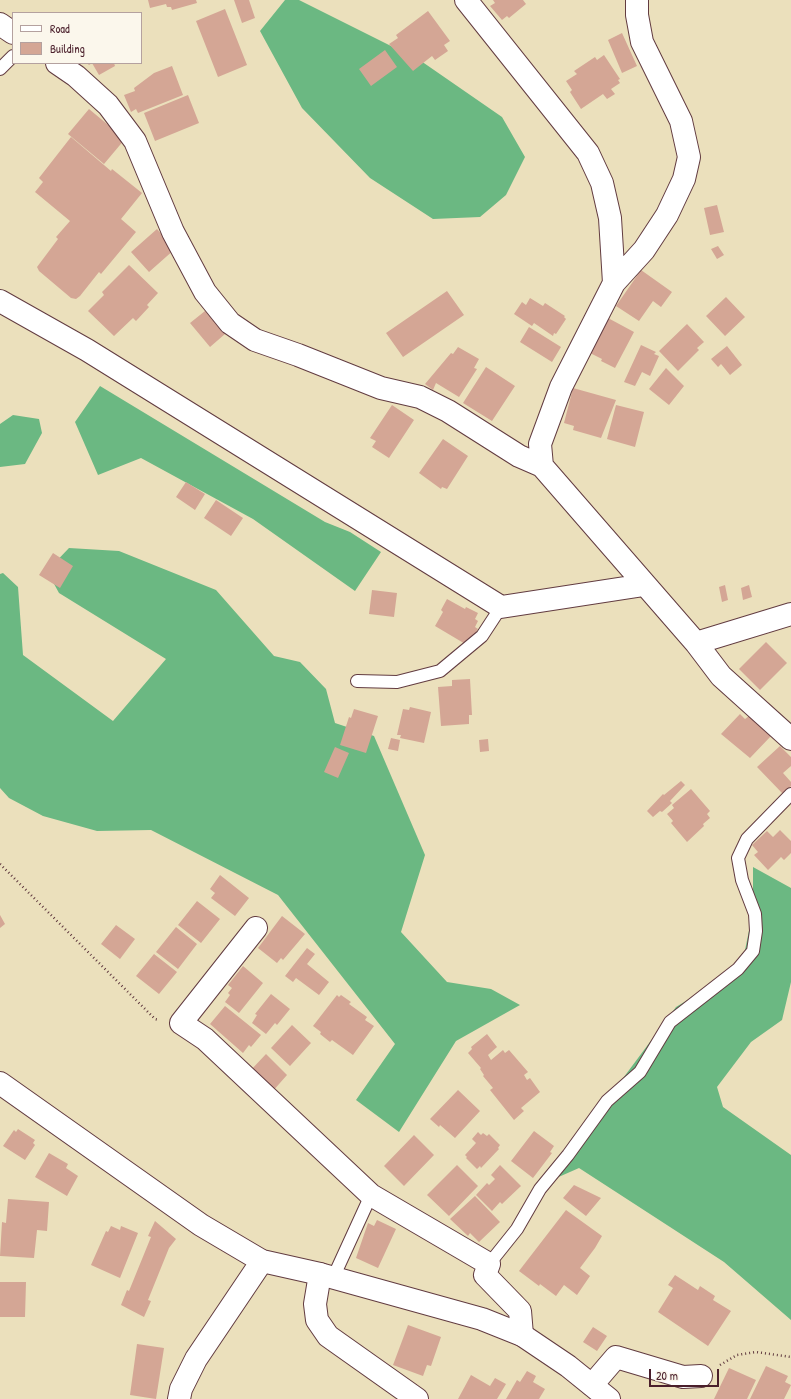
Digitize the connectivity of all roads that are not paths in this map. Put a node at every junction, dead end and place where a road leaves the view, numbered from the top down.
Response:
1 (466, 0) edge
2 (637, 0) edge
3 (0, 24) edge
4 (12, 32) edge
5 (12, 57) edge
6 (58, 64) edge
7 (0, 69) edge
8 (614, 283) junction
9 (0, 301) edge
10 (542, 466) junction
11 (644, 585) junction
12 (501, 607) junction
13 (791, 614) edge
14 (696, 643) junction
15 (357, 681) dead end
16 (791, 739) edge
17 (791, 794) edge
18 (256, 928) dead end
19 (0, 1083) edge
20 (371, 1195) junction
21 (262, 1261) junction
22 (489, 1264) junction
23 (327, 1276) junction
24 (522, 1335) junction
25 (701, 1376) road end
26 (592, 1385) junction
27 (179, 1399) edge
28 (417, 1399) edge
29 (610, 1399) edge

1 - 8 street
2 - 8 street
3 - 4 street
5 - 7 lane
6 - 10 street
8 - 10 street
9 - 12 street
10 - 11 street
11 - 12 street
11 - 14 street
12 - 15 lane
13 - 14 street
14 - 16 street
17 - 22 lane
18 - 20 street
19 - 21 street
20 - 22 street
20 - 23 lane
21 - 23 street
21 - 27 street
22 - 24 street
23 - 24 street
23 - 28 street
24 - 26 street
25 - 26 street
26 - 29 street

